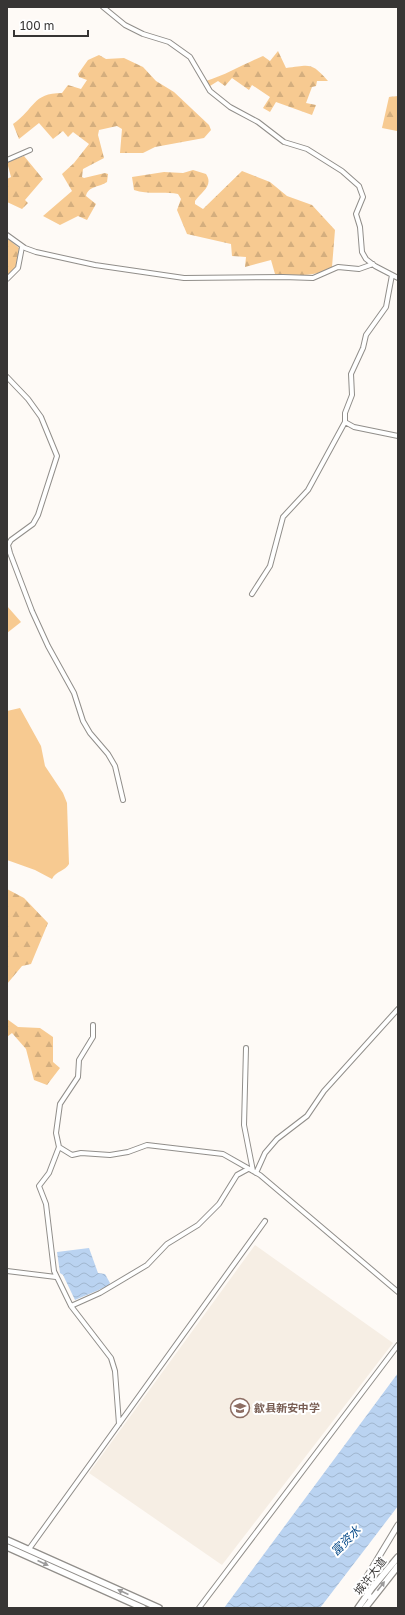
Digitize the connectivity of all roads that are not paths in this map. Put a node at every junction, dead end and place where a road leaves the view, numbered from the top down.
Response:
1 (103, 7) edge
2 (30, 150) dead end
3 (7, 160) edge
4 (7, 235) edge
5 (22, 247) junction
6 (373, 264) junction
7 (392, 275) junction
8 (398, 278) edge
9 (7, 279) edge
10 (7, 377) edge
11 (345, 422) junction
12 (398, 436) edge
13 (252, 594) dead end
14 (123, 800) dead end
15 (398, 1009) edge
16 (93, 1025) dead end
17 (246, 1048) dead end
18 (59, 1148) junction
19 (252, 1171) junction
20 (266, 1221) dead end
21 (7, 1271) edge
22 (56, 1277) junction
23 (398, 1292) edge
24 (71, 1306) junction
25 (398, 1345) edge
26 (119, 1424) junction
27 (398, 1525) edge
28 (7, 1540) edge
29 (7, 1547) edge
30 (29, 1549) junction
31 (398, 1557) edge
32 (398, 1566) edge
33 (369, 1597) junction
34 (143, 1608) edge
35 (159, 1608) edge
36 (199, 1608) edge
37 (358, 1608) edge
38 (365, 1608) edge

1 - 6 street
2 - 3 street
4 - 5 street
5 - 6 street
5 - 9 street
6 - 7 street
7 - 8 street
7 - 11 street
10 - 14 street
11 - 12 street
11 - 13 street
15 - 19 street
16 - 18 street
17 - 19 street
18 - 19 street
18 - 22 street
19 - 23 street
19 - 24 street
20 - 26 street
21 - 22 street
22 - 24 street
24 - 26 street
25 - 36 street
26 - 30 street
27 - 33 street
28 - 30 main road
29 -> 34 main road
35 -> 30 main road
31 - 33 main road, 城许大道
33 -> 32 main road, 城许大道
33 - 37 main road, 城许大道
33 - 38 main road, 城许大道

